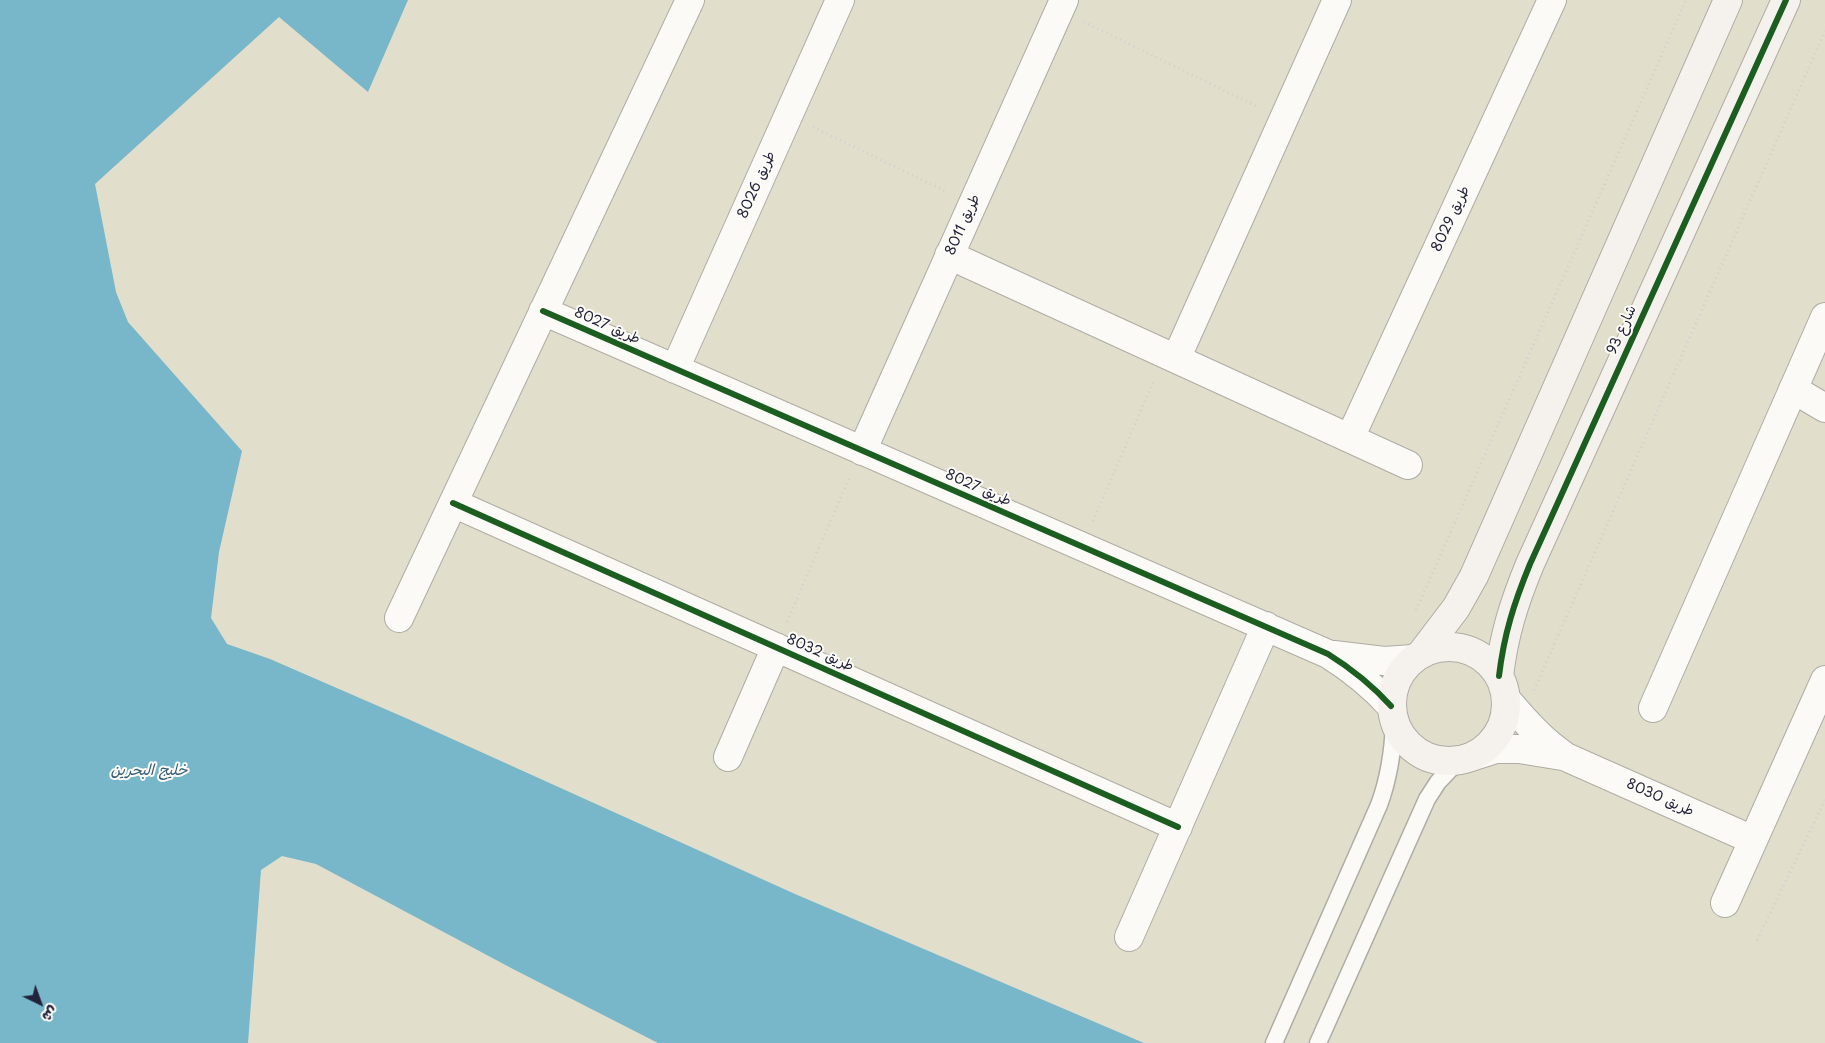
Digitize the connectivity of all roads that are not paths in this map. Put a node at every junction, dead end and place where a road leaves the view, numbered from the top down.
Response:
1 (690, 0) edge
2 (840, 0) edge
3 (1337, 0) edge
4 (1552, 0) edge
5 (1728, 0) edge
6 (1786, 0) edge
7 (1062, 5) edge
8 (949, 255) junction
9 (543, 311) junction
10 (1825, 317) edge
11 (1171, 357) junction
12 (675, 369) junction
13 (1793, 389) junction
14 (1825, 408) edge
15 (1350, 438) junction
16 (862, 451) junction
17 (1408, 465) dead end
18 (453, 503) junction
19 (399, 618) dead end
20 (1266, 626) junction
21 (776, 648) junction
22 (1328, 654) junction
23 (1417, 656) junction
24 (1825, 680) edge
25 (1509, 698) junction
26 (1653, 708) dead end
27 (1392, 714) junction
28 (728, 757) dead end
29 (1566, 757) junction
30 (1464, 759) junction
31 (1178, 827) junction
32 (1753, 840) junction
33 (1725, 903) dead end
34 (1129, 937) dead end
35 (1274, 1043) edge
36 (1318, 1043) edge

1 - 9 street
2 - 12 street, طريق 8026
3 - 11 street
4 - 15 street, طريق 8029
5 - 23 street
6 - 25 street, شارع 93
7 - 8 street, طريق 8011
8 - 11 street
8 - 16 street, طريق 8011
9 - 12 street, طريق 8027
9 - 18 street
10 - 13 street
11 - 15 street
12 - 16 street, طريق 8027
13 - 14 street
13 - 26 street
15 - 17 street
16 - 20 street, طريق 8027
18 - 19 street
18 - 21 street, طريق 8032
20 - 22 street, طريق 8027
20 - 31 street
21 - 28 street
21 - 31 street, طريق 8032
22 - 23 street, طريق 8027
22 - 27 street, طريق 8027
23 - 25 street
23 - 27 street
24 - 32 street
25 - 29 street, طريق 8030
25 - 30 street
27 - 30 street
27 - 35 lane
29 - 30 street, طريق 8030
29 - 32 street, طريق 8030
30 - 36 lane
31 - 34 street
32 - 33 street

